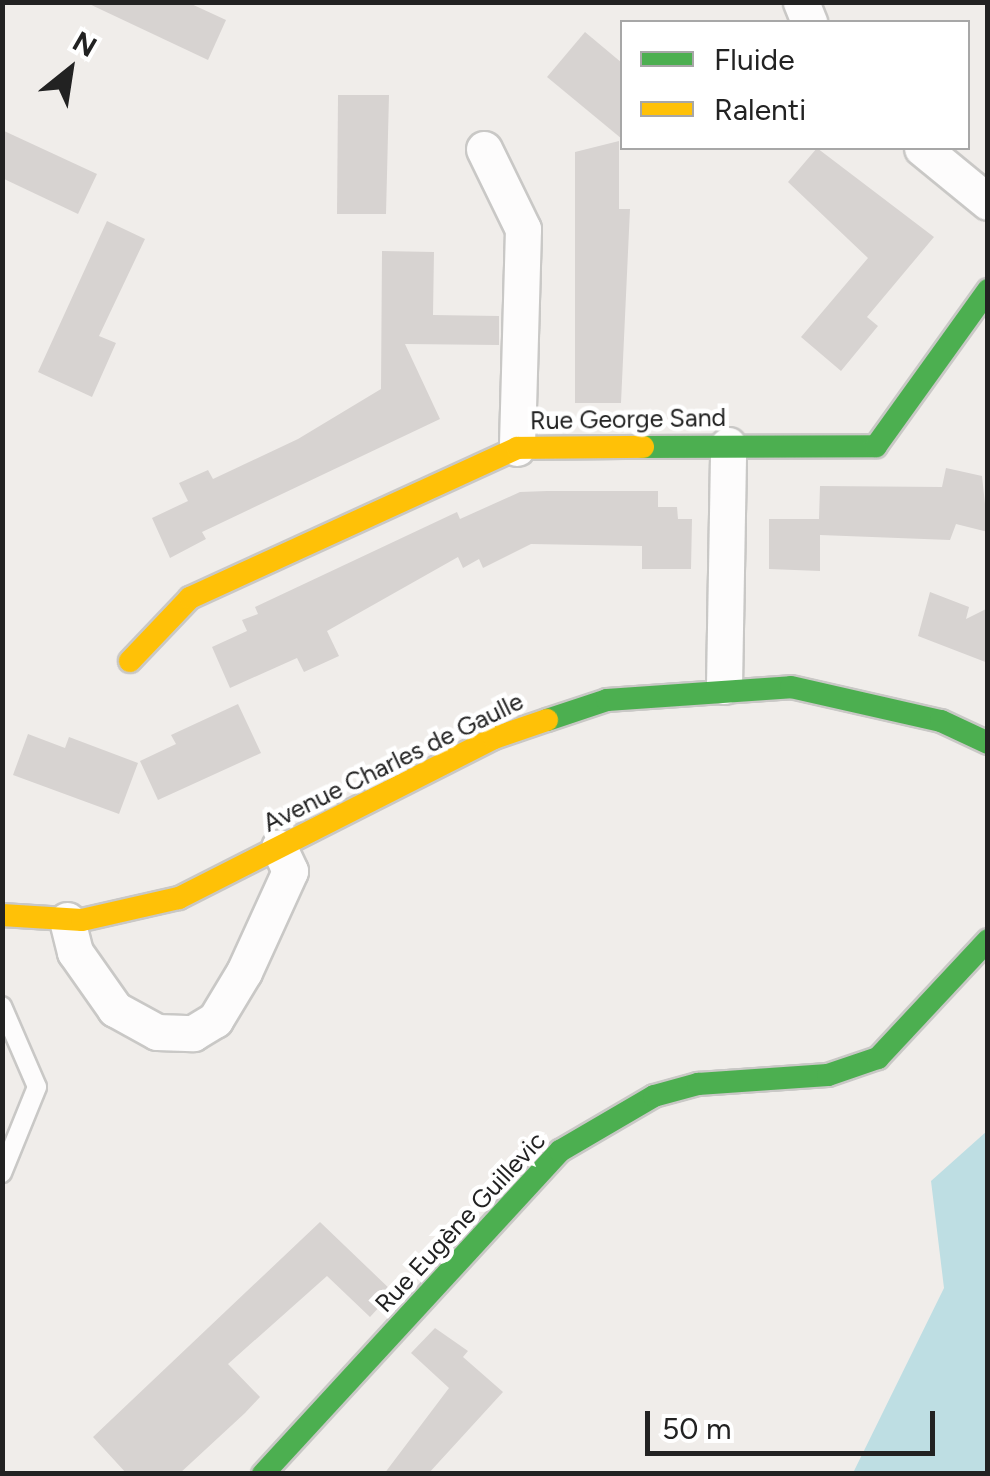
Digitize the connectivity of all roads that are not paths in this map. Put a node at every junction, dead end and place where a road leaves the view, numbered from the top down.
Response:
1 (484, 149) dead end
2 (924, 150) edge
3 (988, 202) edge
4 (988, 290) edge
5 (728, 445) junction
6 (517, 448) junction
7 (130, 661) dead end
8 (724, 686) junction
9 (988, 743) edge
10 (279, 847) junction
11 (2, 916) edge
12 (68, 920) junction
13 (988, 940) edge
14 (2, 1006) edge
15 (2, 1173) edge
16 (263, 1474) edge

1 - 6 street
2 - 3 street
4 - 5 street, Rue George Sand
5 - 6 street, Rue George Sand
5 - 8 street
6 - 7 street, Rue George Sand
8 - 9 street, Avenue Charles de Gaulle
8 - 10 street, Avenue Charles de Gaulle
10 - 12 street, Avenue Charles de Gaulle
10 - 12 street
11 - 12 street, Avenue Charles de Gaulle
13 - 16 street, Rue Eugène Guillevic
14 - 15 lane

